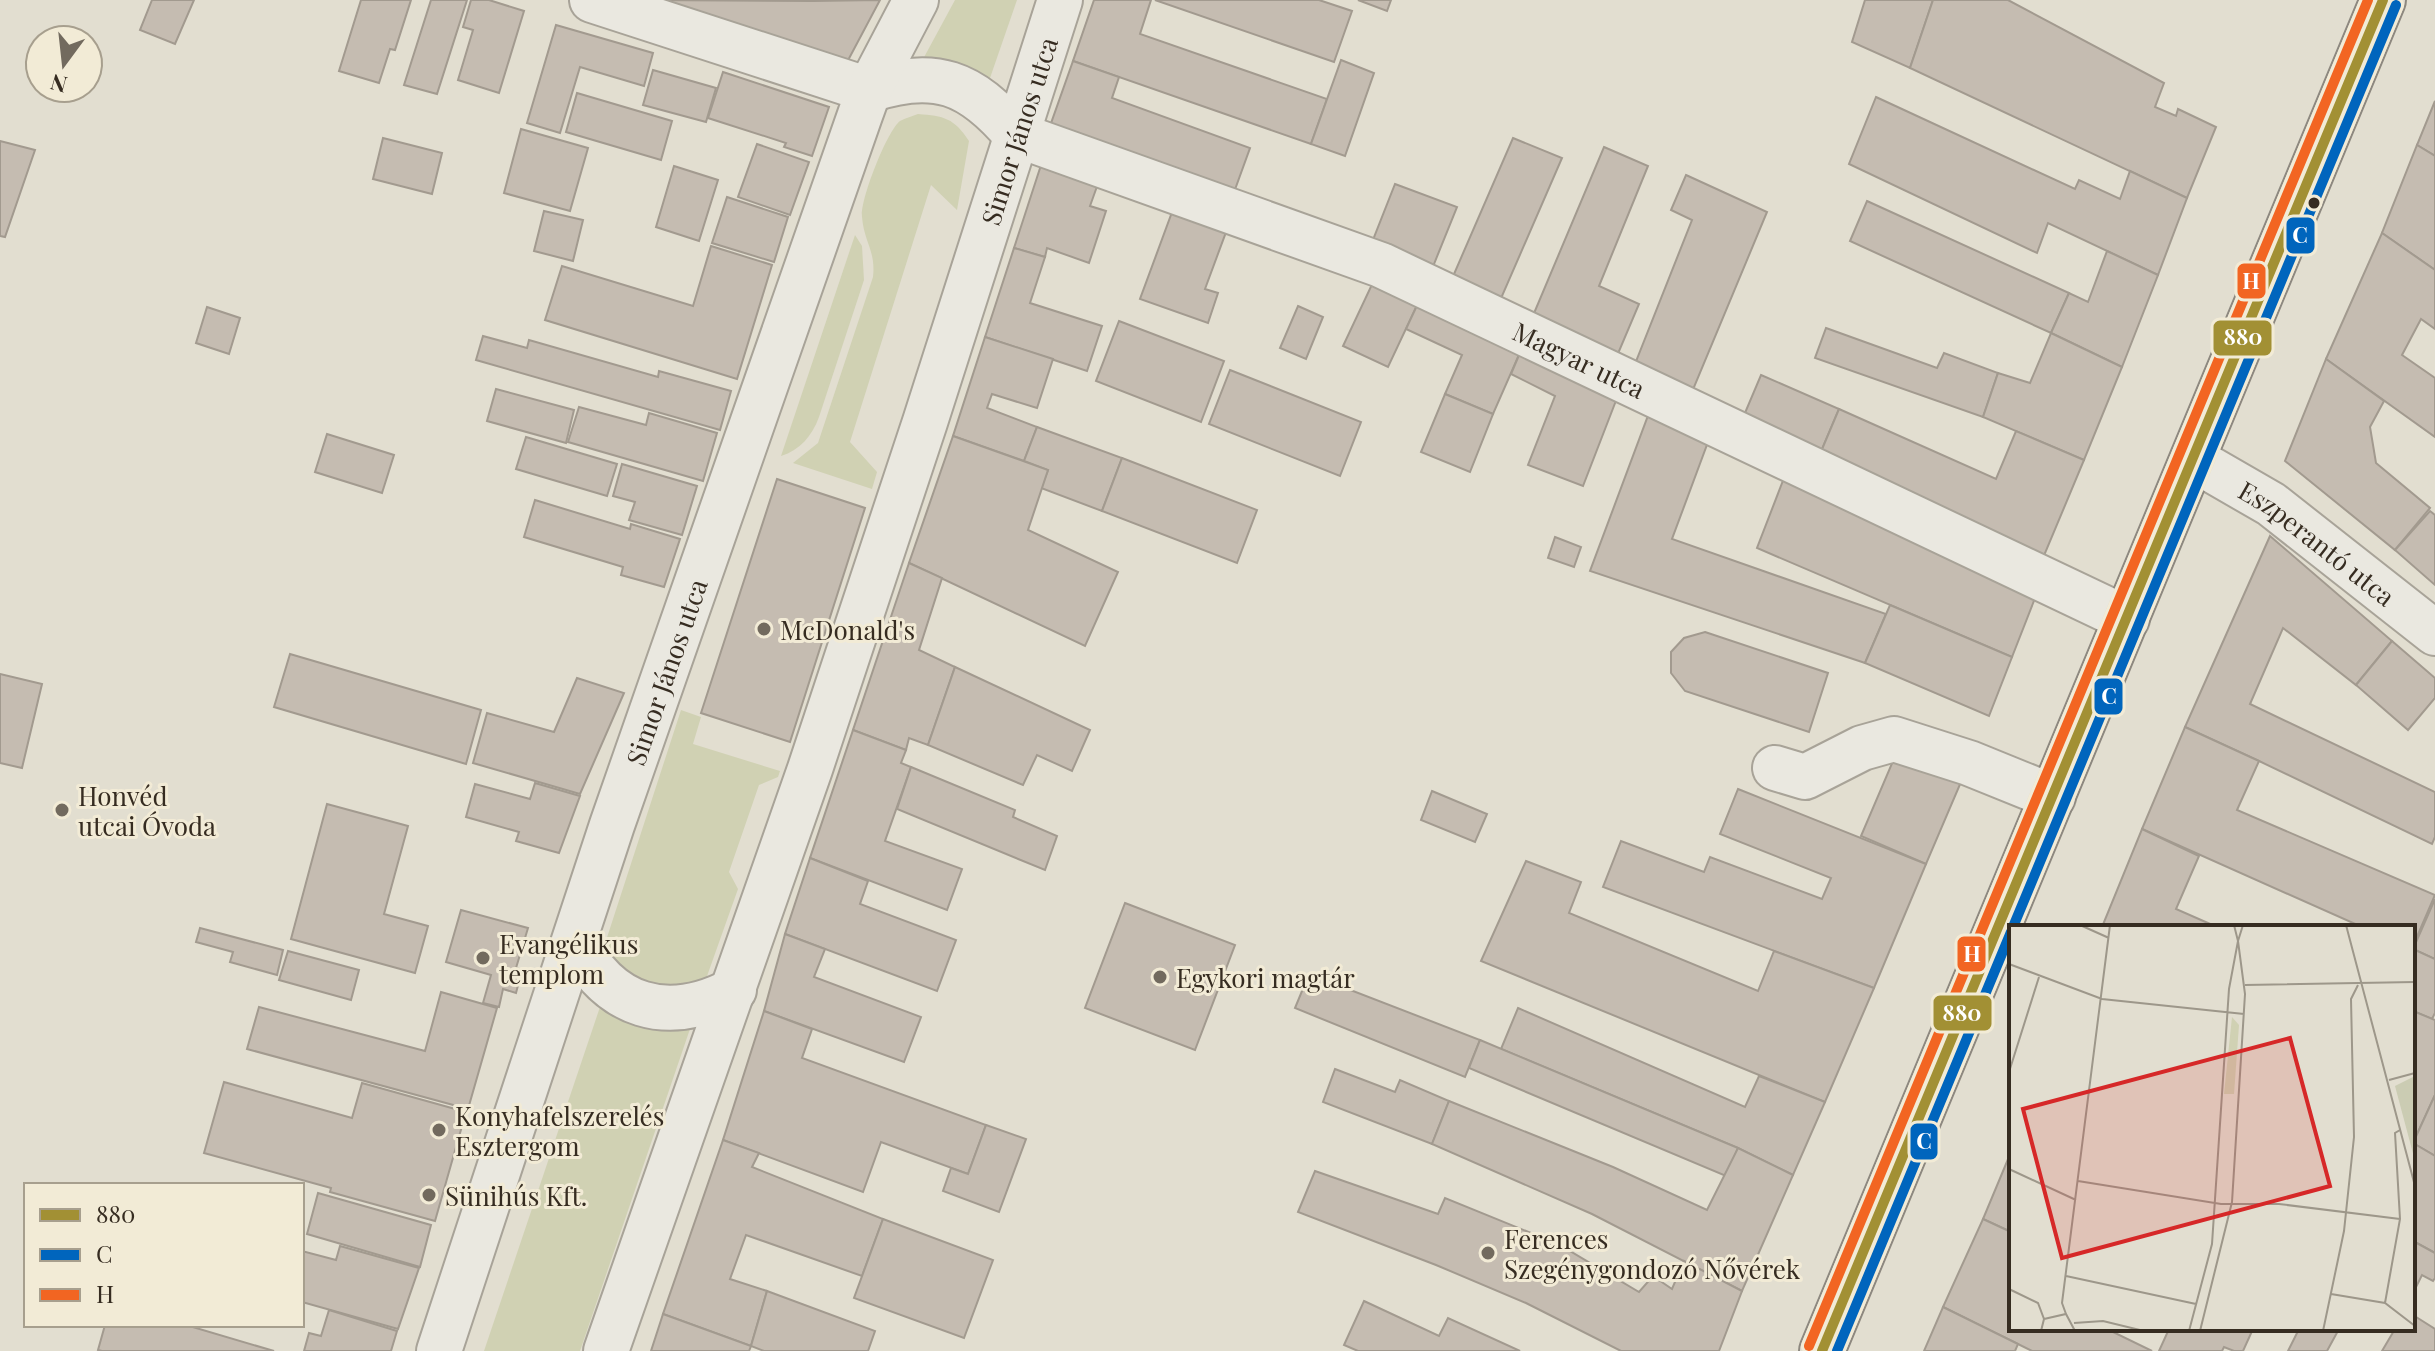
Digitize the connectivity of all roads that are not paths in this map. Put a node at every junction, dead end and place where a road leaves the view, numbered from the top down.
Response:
1 (592, 0) edge
2 (916, 0) edge
3 (1060, 0) edge
4 (2383, 0) edge
5 (869, 90) junction
6 (1015, 134) junction
7 (2193, 459) junction
8 (2127, 619) junction
9 (2435, 633) edge
10 (1775, 768) dead end
11 (2053, 797) junction
12 (575, 940) junction
13 (734, 990) junction
14 (439, 1351) edge
15 (606, 1351) edge
16 (1822, 1351) edge

1 - 5 street
2 - 5 street, Simor János utca
3 - 6 street, Simor János utca
4 - 7 main road
5 - 6 street
5 - 12 street, Simor János utca
6 - 8 street, Magyar utca
6 - 13 street, Simor János utca
7 - 8 main road
7 - 9 street, Eszperantó utca
8 - 11 main road
10 - 11 street
11 - 16 main road
12 - 13 street
12 - 14 street, Simor János utca
13 - 15 street, Simor János utca

